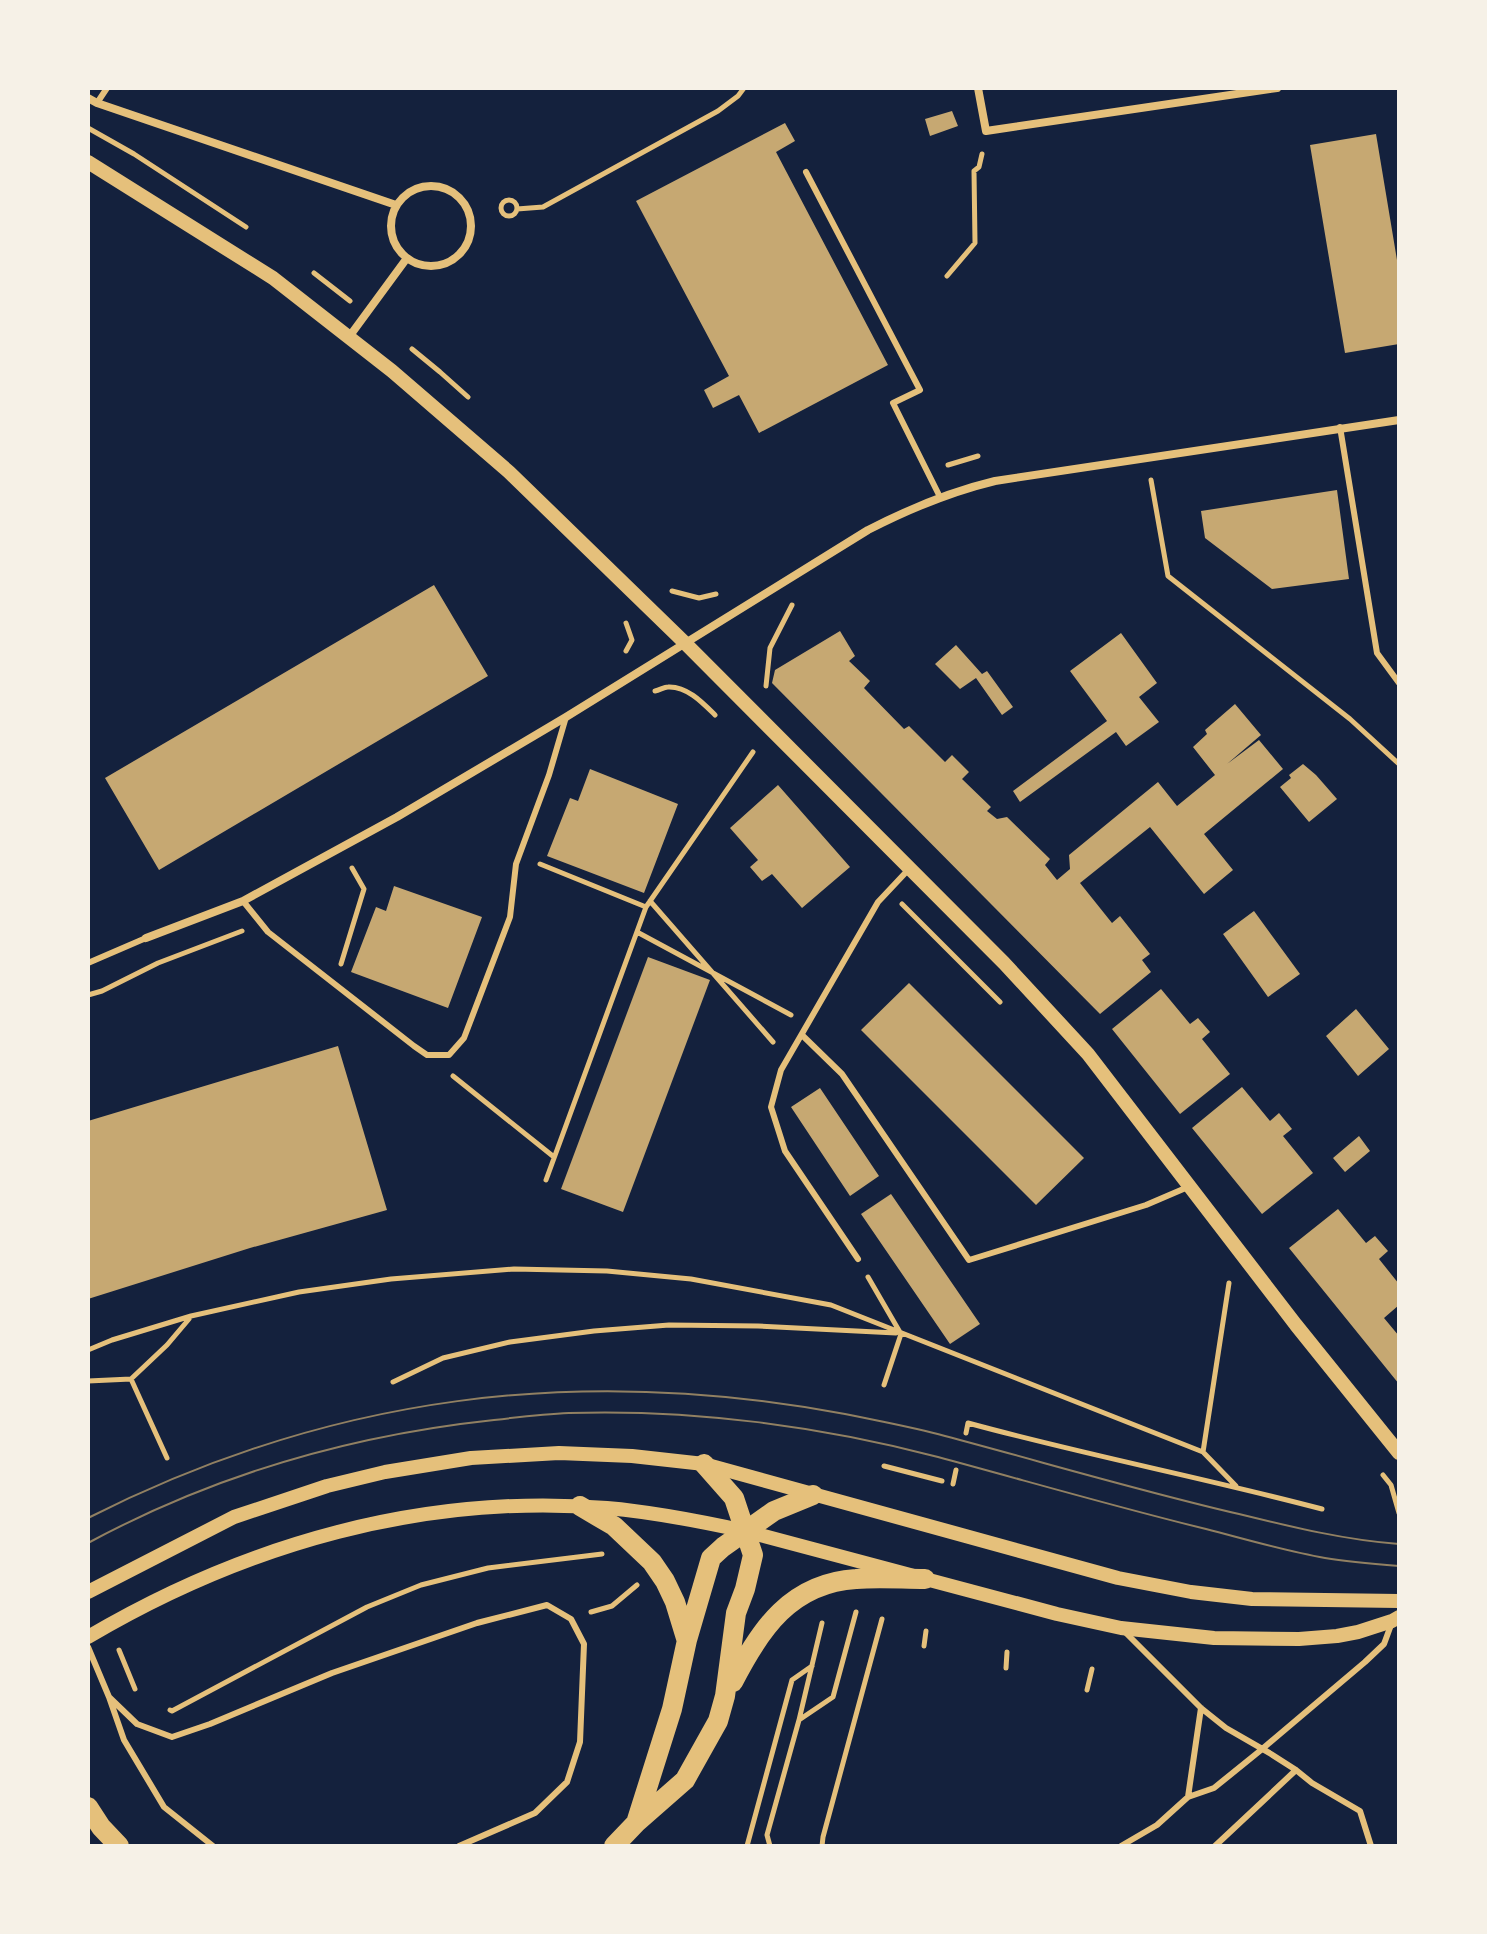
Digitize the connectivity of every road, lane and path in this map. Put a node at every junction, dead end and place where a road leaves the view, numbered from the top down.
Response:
1 (107, 88) edge
2 (744, 88) edge
3 (978, 88) edge
4 (1277, 88) edge
5 (92, 100) edge
6 (986, 131) junction
7 (88, 162) edge
8 (806, 172) dead end
9 (396, 205) junction
10 (517, 209) dead end
11 (407, 258) junction
12 (947, 276) dead end
13 (349, 337) junction
14 (1399, 420) edge
15 (1340, 427) junction
16 (1151, 480) dead end
17 (940, 497) junction
18 (667, 588) dead end
19 (720, 593) dead end
20 (795, 600) dead end
21 (618, 615) dead end
22 (685, 643) junction
23 (622, 658) dead end
24 (1399, 683) edge
25 (766, 686) dead end
26 (651, 693) dead end
27 (566, 717) junction
28 (719, 718) dead end
29 (745, 744) dead end
30 (753, 752) junction
31 (763, 762) dead end
32 (1399, 764) edge
33 (519, 856) junction
34 (352, 868) dead end
35 (909, 869) junction
36 (889, 890) junction
37 (243, 901) junction
38 (648, 904) junction
39 (637, 932) junction
40 (146, 938) joint
41 (88, 963) edge
42 (713, 973) junction
43 (335, 985) junction
44 (1001, 1003) dead end
45 (808, 1024) junction
46 (802, 1035) junction
47 (427, 1055) junction
48 (787, 1058) junction
49 (554, 1157) junction
50 (546, 1180) dead end
51 (1190, 1187) junction
52 (858, 1259) joint
53 (1239, 1295) dead end
54 (191, 1316) junction
55 (901, 1334) junction
56 (88, 1350) edge
57 (131, 1379) junction
58 (88, 1381) edge
59 (393, 1382) dead end
60 (884, 1385) dead end
61 (966, 1433) dead end
62 (1203, 1452) junction
63 (1399, 1453) edge
64 (167, 1458) dead end
65 (704, 1464) junction
66 (884, 1466) dead end
67 (956, 1470) dead end
68 (1382, 1474) dead end
69 (942, 1481) dead end
70 (953, 1484) dead end
71 (1236, 1486) junction
72 (813, 1495) junction
73 (580, 1506) junction
74 (1322, 1509) dead end
75 (1399, 1513) edge
76 (745, 1531) junction
77 (607, 1553) dead end
78 (925, 1579) junction
79 (88, 1592) edge
80 (629, 1592) dead end
81 (1399, 1601) edge
82 (612, 1606) dead end
83 (856, 1612) dead end
84 (882, 1619) dead end
85 (1396, 1619) edge
86 (822, 1623) dead end
87 (1121, 1628) junction
88 (926, 1631) dead end
89 (88, 1637) edge
90 (114, 1637) dead end
91 (687, 1640) junction
92 (924, 1646) dead end
93 (88, 1647) edge
94 (1007, 1652) dead end
95 (812, 1666) junction
96 (1006, 1668) dead end
97 (1092, 1669) dead end
98 (1087, 1690) dead end
99 (137, 1693) dead end
100 (725, 1696) junction
101 (109, 1697) junction
102 (165, 1708) dead end
103 (1201, 1708) junction
104 (799, 1720) junction
105 (1261, 1750) junction
106 (1296, 1770) junction
107 (1188, 1797) junction
108 (88, 1807) edge
109 (636, 1823) junction
110 (767, 1835) junction
111 (119, 1846) edge
112 (213, 1846) edge
113 (459, 1846) edge
114 (614, 1846) edge
115 (747, 1846) edge
116 (763, 1846) edge
117 (770, 1846) edge
118 (822, 1846) edge
119 (1121, 1846) edge
120 (1215, 1846) edge
121 (1371, 1846) edge

1 - 5 lane
2 - 10 path
3 - 6 street
4 - 6 street
5 - 9 street
6 - 12 path
7 - 13 street
8 - 17 lane
9 - 11 street
9 - 11 street
11 - 13 street
13 - 22 street
14 - 15 street
15 - 17 street
15 - 24 lane
16 - 32 path
17 - 22 street
18 - 19 path
20 - 25 path
21 - 23 path
22 - 27 street
22 - 35 street
26 - 28 path
27 - 33 lane
27 - 37 street
29 - 30 path
30 - 31 path
30 - 38 path
33 - 38 path
33 - 47 lane
34 - 43 path
35 - 36 lane
35 - 51 street
36 - 44 path
36 - 45 lane
37 - 40 street
37 - 43 lane
38 - 39 path
38 - 42 path
39 - 42 path
39 - 49 path
40 - 41 lane
42 - 45 path
42 - 48 path
43 - 47 lane
45 - 46 lane
46 - 48 lane
46 - 51 lane
47 - 49 path
48 - 52 lane
49 - 50 path
51 - 63 street
52 - 55 path
53 - 62 path
54 - 55 path
54 - 56 path
54 - 57 path
55 - 59 path
55 - 60 path
55 - 62 path
57 - 58 path
57 - 64 path
61 - 71 path
62 - 71 path
65 - 72 street
65 - 76 main road
65 - 79 street
66 - 69 path
67 - 70 path
68 - 75 path
71 - 74 path
72 - 76 main road
72 - 81 street
73 - 76 street
73 - 89 street
73 - 91 main road
76 - 78 street
76 - 91 main road
76 - 100 main road
77 - 102 path
78 - 87 street
78 - 100 main road
80 - 82 path
83 - 104 path
84 - 118 path
85 - 87 street
85 - 105 lane
86 - 95 path
87 - 103 lane
88 - 92 path
90 - 99 path
91 - 109 main road
93 - 101 lane
94 - 96 path
95 - 104 path
95 - 115 path
97 - 98 path
100 - 109 main road
101 - 112 lane
101 - 113 lane
103 - 105 lane
103 - 107 lane
104 - 110 path
105 - 106 lane
105 - 107 lane
106 - 120 lane
106 - 121 lane
107 - 119 lane
108 - 111 main road
109 - 114 main road
110 - 116 path
110 - 117 path

